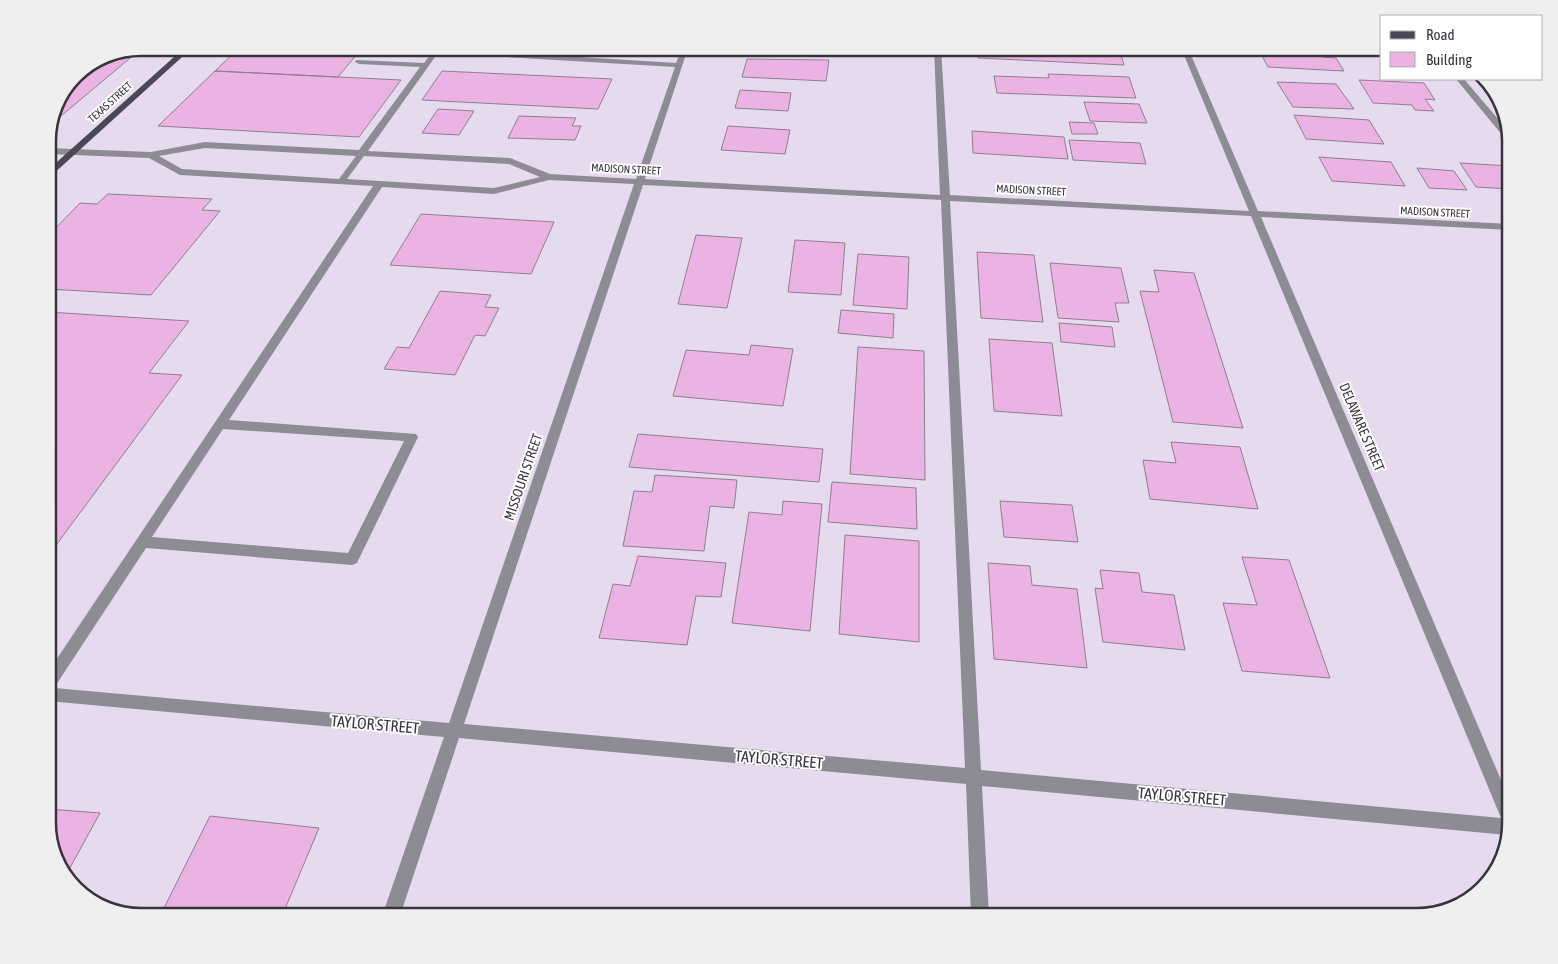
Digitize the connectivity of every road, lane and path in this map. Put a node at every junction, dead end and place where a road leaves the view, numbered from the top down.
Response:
1 (179, 56) edge
2 (432, 56) edge
3 (543, 56) edge
4 (682, 56) edge
5 (938, 56) edge
6 (1188, 56) edge
7 (359, 62) dead end
8 (425, 65) junction
9 (679, 65) junction
10 (1461, 80) edge
11 (1501, 129) edge
12 (56, 151) edge
13 (71, 152) junction
14 (361, 153) junction
15 (151, 155) junction
16 (56, 166) edge
17 (550, 177) junction
18 (639, 181) junction
19 (341, 182) junction
20 (379, 184) junction
21 (945, 197) junction
22 (1255, 214) junction
23 (1502, 227) edge
24 (220, 424) junction
25 (142, 542) junction
26 (56, 672) edge
27 (56, 695) edge
28 (454, 732) junction
29 (974, 776) junction
30 (1502, 800) edge
31 (1502, 826) edge
32 (394, 908) edge
33 (980, 908) edge

1 - 13 main road, TEXAS STREET
2 - 8 street
3 - 9 street
4 - 9 street, MISSOURI STREET
5 - 21 street
6 - 22 street, DELAWARE STREET
7 - 8 street
8 - 14 street
9 - 18 street, MISSOURI STREET
10 - 11 street
12 - 13 street, MADISON STREET
13 - 15 street, MADISON STREET
13 - 16 main road, TEXAS STREET
14 - 15 street, MADISON STREET
14 - 17 street, MADISON STREET
14 - 19 street
15 - 19 street, MADISON STREET
17 - 18 street, MADISON STREET
17 - 20 street, MADISON STREET
18 - 21 street, MADISON STREET
18 - 28 street, MISSOURI STREET
19 - 20 street, MADISON STREET
20 - 24 street
21 - 22 street, MADISON STREET
21 - 29 street
22 - 23 street, MADISON STREET
22 - 30 street, DELAWARE STREET
24 - 25 street
24 - 25 street
25 - 26 street
27 - 28 street, TAYLOR STREET
28 - 29 street, TAYLOR STREET
28 - 32 street, MISSOURI STREET
29 - 31 street, TAYLOR STREET
29 - 33 street

